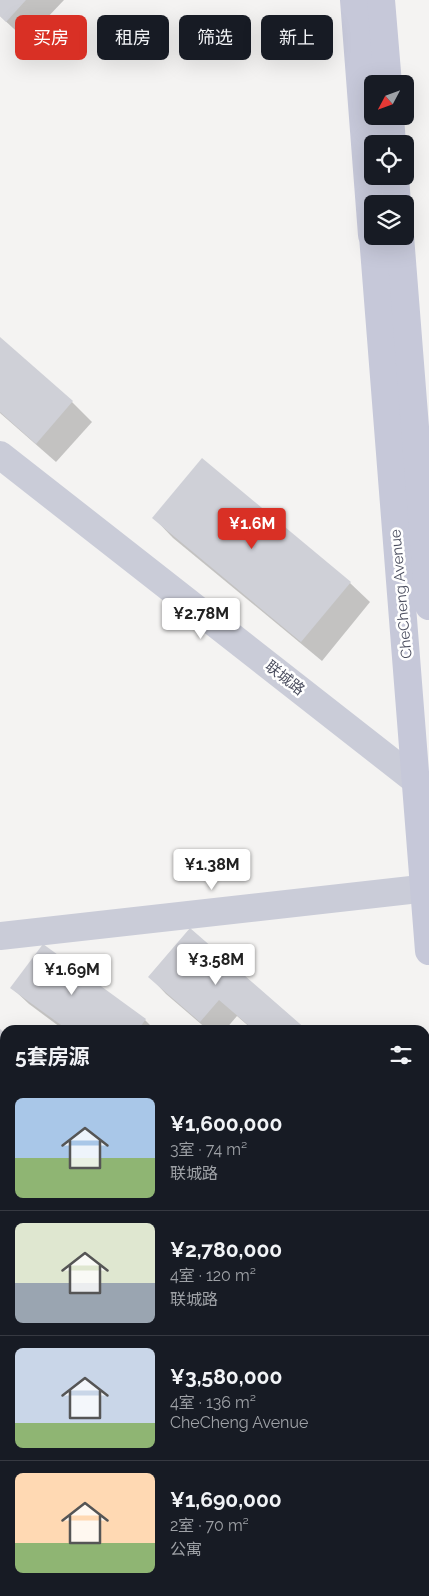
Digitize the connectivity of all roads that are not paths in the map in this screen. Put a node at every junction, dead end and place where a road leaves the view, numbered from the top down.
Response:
1 (354, 0) edge
2 (381, 0) edge
3 (387, 75) edge
4 (370, 195) edge
5 (374, 245) edge
6 (401, 245) edge
7 (0, 455) edge
8 (429, 606) edge
9 (422, 786) edge
10 (426, 888) edge
11 (0, 936) edge
12 (429, 951) edge

1 - 4 street, CheCheng Avenue
2 - 3 street
5 - 9 street, CheCheng Avenue
6 - 8 street, CheCheng Avenue
7 - 9 street, 联城路
9 - 10 street, CheCheng Avenue
10 - 11 street
10 - 12 street, CheCheng Avenue

